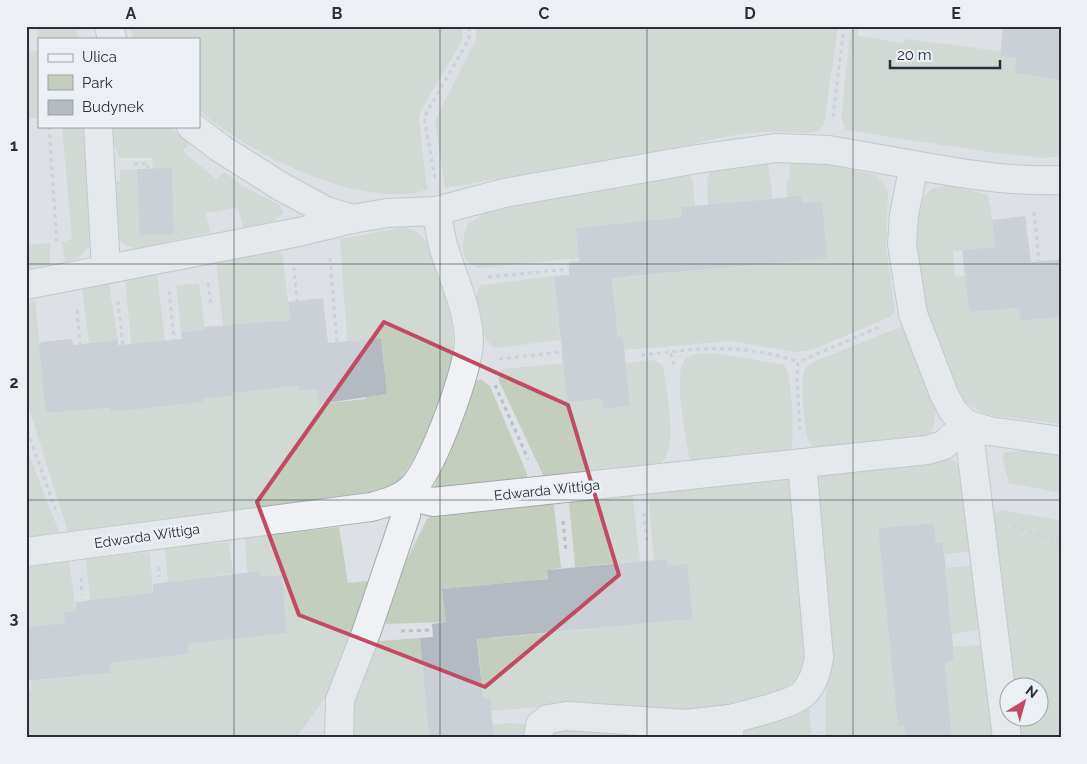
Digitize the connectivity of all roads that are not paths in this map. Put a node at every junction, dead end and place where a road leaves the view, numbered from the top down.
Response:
1 (108, 26) edge
2 (112, 38) edge
3 (98, 128) edge
4 (194, 128) edge
5 (914, 165) junction
6 (1061, 180) edge
7 (436, 211) junction
8 (340, 222) junction
9 (110, 267) junction
10 (26, 285) edge
11 (966, 424) junction
12 (1061, 442) edge
13 (802, 463) junction
14 (404, 495) junction
15 (26, 552) edge
16 (730, 729) edge
17 (339, 738) edge
18 (538, 738) edge
19 (1006, 738) edge

1 - 2 lane
3 - 9 lane
4 - 8 lane
5 - 6 lane
5 - 7 lane
5 - 11 lane
7 - 8 lane
7 - 14 lane
8 - 9 lane
9 - 10 lane
11 - 12 lane
11 - 13 lane, Edwarda Wittiga
11 - 19 lane
13 - 14 lane, Edwarda Wittiga
13 - 16 lane
14 - 15 lane, Edwarda Wittiga
14 - 17 lane
16 - 18 lane

